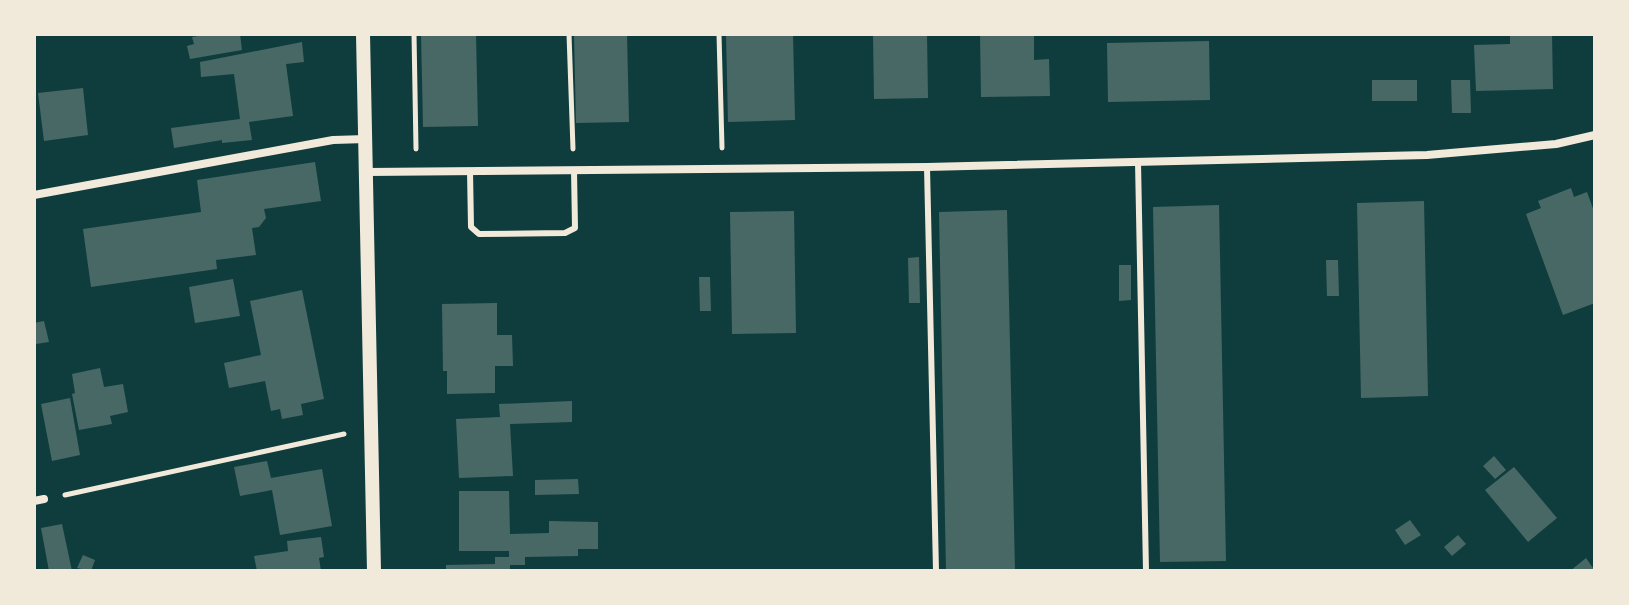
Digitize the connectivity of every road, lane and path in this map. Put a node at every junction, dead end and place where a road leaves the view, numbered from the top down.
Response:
1 (363, 34) edge
2 (414, 34) edge
3 (569, 34) edge
4 (719, 34) edge
5 (1595, 135) edge
6 (366, 139) junction
7 (1138, 162) junction
8 (927, 167) junction
9 (723, 169) junction
10 (574, 170) junction
11 (416, 171) junction
12 (470, 171) junction
13 (367, 172) junction
14 (34, 195) edge
15 (370, 434) junction
16 (39, 500) edge
17 (374, 571) edge
18 (936, 571) edge
19 (1146, 571) edge

1 - 6 street
2 - 11 path
3 - 10 path
4 - 9 path
5 - 7 street
6 - 13 street
6 - 14 street
7 - 8 street
7 - 19 lane
8 - 9 street
8 - 18 lane
9 - 10 street
10 - 12 street
10 - 12 lane
11 - 12 street
11 - 13 street
13 - 15 street
15 - 16 path
15 - 17 street

